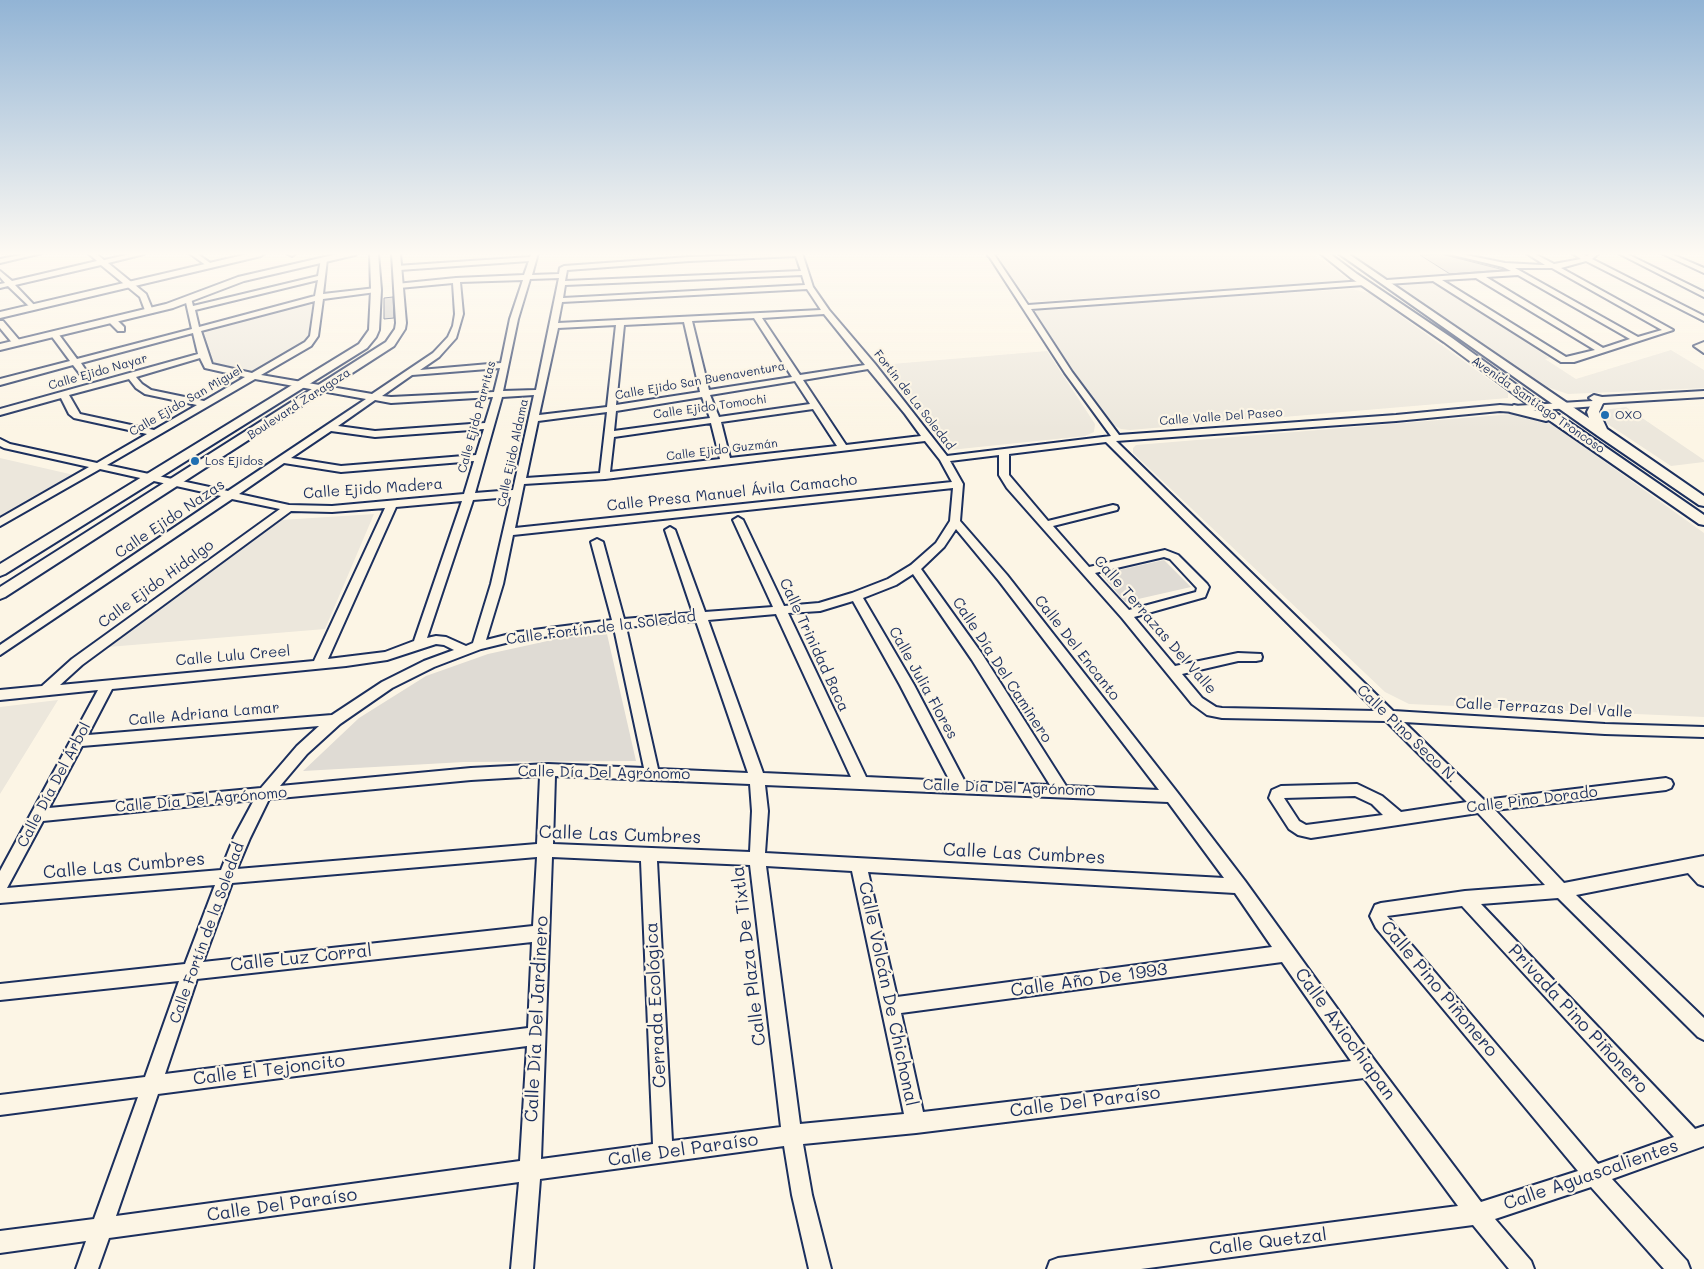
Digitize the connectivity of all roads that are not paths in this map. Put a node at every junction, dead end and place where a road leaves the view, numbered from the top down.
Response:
1 (144, 312) edge
2 (192, 312) edge
3 (261, 312) edge
4 (317, 312) edge
5 (375, 312) edge
6 (400, 312) edge
7 (459, 312) edge
8 (516, 312) edge
9 (557, 312) edge
10 (822, 312) edge
11 (826, 312) edge
12 (1029, 312) edge
13 (1407, 312) edge
14 (1426, 312) edge
15 (1487, 312) edge
16 (1538, 312) edge
17 (1588, 312) edge
18 (1638, 312) edge
19 (1691, 312) edge
20 (757, 316) junction
21 (1704, 319) edge
22 (112, 320) junction
23 (688, 320) junction
24 (0, 323) edge
25 (620, 323) junction
26 (554, 326) junction
27 (121, 329) dead end
28 (196, 329) junction
29 (54, 334) junction
30 (1637, 340) junction
31 (17, 343) junction
32 (0, 347) edge
33 (1601, 350) junction
34 (203, 355) junction
35 (75, 363) junction
36 (504, 366) junction
37 (872, 366) junction
38 (83, 372) dead end
39 (411, 373) junction
40 (131, 376) junction
41 (253, 376) junction
42 (799, 378) junction
43 (0, 382) edge
44 (300, 385) junction
45 (322, 389) junction
46 (539, 392) junction
47 (705, 393) junction
48 (64, 394) junction
49 (1704, 394) edge
50 (498, 396) junction
51 (374, 398) junction
52 (1600, 401) junction
53 (1545, 403) junction
54 (206, 404) junction
55 (816, 406) junction
56 (1500, 408) junction
57 (611, 409) junction
58 (1514, 409) junction
59 (0, 412) edge
60 (533, 419) junction
61 (715, 419) junction
62 (1563, 423) junction
63 (488, 426) junction
64 (330, 428) junction
65 (156, 433) junction
66 (1602, 433) junction
67 (609, 435) junction
68 (928, 438) junction
69 (1113, 438) junction
70 (0, 442) edge
71 (844, 449) junction
72 (1004, 452) junction
73 (480, 458) junction
74 (944, 459) junction
75 (284, 460) junction
76 (726, 462) junction
77 (99, 467) junction
78 (605, 476) junction
79 (150, 478) junction
80 (519, 481) junction
81 (175, 483) junction
82 (958, 484) junction
83 (516, 493) junction
84 (231, 496) junction
85 (469, 496) junction
86 (1704, 502) edge
87 (392, 503) junction
88 (289, 508) junction
89 (1113, 508) dead end
90 (738, 520) dead end
91 (955, 520) junction
92 (1704, 521) edge
93 (0, 523) edge
94 (1045, 525) junction
95 (670, 530) dead end
96 (509, 532) junction
97 (597, 542) dead end
98 (915, 568) junction
99 (0, 570) edge
100 (1087, 571) junction
101 (0, 594) edge
102 (856, 596) junction
103 (781, 612) junction
104 (1126, 615) junction
105 (700, 616) junction
106 (619, 623) junction
107 (419, 644) junction
108 (472, 648) junction
109 (0, 651) edge
110 (1256, 657) dead end
111 (319, 664) junction
112 (1173, 671) junction
113 (108, 684) junction
114 (46, 690) junction
115 (0, 695) edge
116 (1389, 716) junction
117 (335, 720) junction
118 (1704, 732) edge
119 (77, 741) junction
120 (548, 770) junction
121 (652, 773) junction
122 (757, 778) junction
123 (861, 782) junction
124 (1666, 784) dead end
125 (960, 786) junction
126 (1061, 790) junction
127 (264, 795) junction
128 (1172, 796) junction
129 (1481, 806) junction
130 (38, 815) junction
131 (1398, 819) junction
132 (544, 850) junction
133 (649, 856) junction
134 (757, 859) junction
135 (1697, 864) edge
136 (860, 866) junction
137 (224, 878) junction
138 (1704, 879) edge
139 (0, 886) edge
140 (1239, 886) junction
141 (1561, 891) junction
142 (0, 896) edge
143 (1465, 898) junction
144 (542, 933) junction
145 (1287, 953) junction
146 (192, 970) junction
147 (0, 992) edge
148 (891, 1006) junction
149 (1704, 1031) edge
150 (538, 1036) junction
151 (1368, 1068) junction
152 (152, 1085) junction
153 (0, 1105) edge
154 (916, 1123) junction
155 (792, 1135) junction
156 (1698, 1138) edge
157 (663, 1153) junction
158 (530, 1172) junction
159 (1594, 1175) junction
160 (1477, 1214) junction
161 (102, 1229) junction
162 (0, 1242) edge
163 (86, 1269) edge
164 (522, 1269) edge
165 (820, 1269) edge
166 (1058, 1269) edge
167 (1523, 1269) edge
168 (1679, 1269) edge

1 - 22 main road
2 - 28 street
3 - 28 street
4 - 41 street, Calle Ejido San Miguel
5 - 44 main road, Boulevard Zaragoza
6 - 45 main road, Boulevard Zaragoza
7 - 39 street, Calle Ejido Nazas
8 - 36 street, Calle Ejido Parritas
9 - 26 street, Calle Ejido Aldama
10 - 20 street
11 - 37 street, Fortin de La Soledad
12 - 69 street, Calle Pino Seco N.
13 - 53 main road, Avenida Santiago Troncoso
14 - 53 main road, Avenida Santiago Troncoso
15 - 33 street
16 - 33 street
17 - 30 street
18 - 30 street
19 - 21 street
20 - 23 street
20 - 42 street
22 - 27 street
22 - 29 main road
23 - 25 street
23 - 47 street
24 - 31 street
25 - 26 street
25 - 57 street
26 - 46 street, Calle Ejido Aldama
28 - 34 street
28 - 35 street
29 - 31 main road
29 - 35 street
30 - 33 street
31 - 32 main road
34 - 40 street, Calle Ejido Nayar
34 - 41 street
35 - 38 street
35 - 43 street
36 - 39 street
36 - 50 street, Calle Ejido Parritas
37 - 42 street, Calle Ejido San Buenaventura
37 - 68 street, Fortin de La Soledad
39 - 51 street, Calle Ejido Nazas
40 - 48 street, Calle Ejido Nayar
40 - 54 street
41 - 44 street
41 - 54 street, Calle Ejido San Miguel
42 - 47 street, Calle Ejido San Buenaventura
42 - 55 street
44 - 45 street
44 - 79 main road, Boulevard Zaragoza
45 - 51 street
45 - 81 main road, Boulevard Zaragoza
46 - 50 street
46 - 60 street, Calle Ejido Aldama
47 - 57 street, Calle Ejido San Buenaventura
47 - 61 street
48 - 59 street, Calle Ejido Nayar
48 - 65 street
49 - 52 street
50 - 51 street
50 - 63 street, Calle Ejido Parritas
51 - 64 street, Calle Ejido Nazas
52 - 53 street
52 - 66 main road
53 - 56 street, Calle Valle Del Paseo
53 - 58 street, Calle Valle Del Paseo
53 - 62 main road, Avenida Santiago Troncoso
53 - 66 main road, Avenida Santiago Troncoso
54 - 65 street, Calle Ejido San Miguel
55 - 61 street, Calle Ejido Tomochi
55 - 71 street
56 - 58 street, Calle Valle Del Paseo
56 - 69 street, Calle Valle Del Paseo
57 - 60 street, Calle Ejido San Buenaventura
57 - 67 street
58 - 62 main road
60 - 80 street, Calle Ejido Aldama
61 - 67 street, Calle Ejido Tomochi
61 - 76 street
62 - 92 main road, Avenida Santiago Troncoso
63 - 64 street
63 - 73 street, Calle Ejido Parritas
64 - 75 street, Calle Ejido Nazas
65 - 77 street, Calle Ejido San Miguel
66 - 86 main road, Avenida Santiago Troncoso
67 - 78 street
68 - 71 street, Calle Ejido Guzmán
68 - 74 street, Fortin de La Soledad
69 - 72 street, Calle Valle Del Paseo
69 - 116 street, Calle Pino Seco N.
70 - 77 street, Calle Ejido Madera
71 - 76 street, Calle Ejido Guzmán
72 - 74 street, Calle Valle Del Paseo
72 - 94 street, Calle Terrazas Del Valle
73 - 75 street
73 - 85 street, Calle Ejido Parritas
74 - 82 street, Fortin de La Soledad
75 - 84 street, Calle Ejido Nazas
76 - 78 street, Calle Ejido Guzmán
77 - 79 street, Calle Ejido Madera
77 - 93 street, Calle Ejido San Miguel
78 - 80 street, Calle Ejido Guzmán
79 - 81 street, Calle Ejido Madera
79 - 99 main road, Boulevard Zaragoza
80 - 83 street, Calle Ejido Aldama
81 - 84 street, Calle Ejido Madera
81 - 101 main road, Boulevard Zaragoza
82 - 91 street
82 - 96 street, Calle Presa Manuel Ávila Camacho
83 - 85 street, Calle Ejido Madera
83 - 96 street, Calle Ejido Aldama
84 - 88 street, Calle Ejido Madera
84 - 109 street, Calle Ejido Nazas
85 - 87 street, Calle Ejido Madera
85 - 107 street, Calle Ejido Parritas
87 - 88 street, Calle Ejido Madera
87 - 111 street
88 - 114 street, Calle Ejido Hidalgo
89 - 94 street
90 - 103 street, Calle Trinidad Baca
91 - 98 street, Calle Fortín de la Soledad
91 - 128 street, Calle Del Encanto
94 - 100 street, Calle Terrazas Del Valle
95 - 105 street, Calle Plaza De Tixtla
96 - 108 street, Calle Ejido Aldama
97 - 106 street
98 - 102 street, Calle Fortín de la Soledad
98 - 126 street, Calle Día Del Caminero
100 - 104 street, Calle Terrazas Del Valle
100 - 104 street
102 - 103 street, Calle Fortín de la Soledad
102 - 125 street, Calle Julia Flores
103 - 105 street, Calle Fortín de la Soledad
103 - 123 street, Calle Trinidad Baca
104 - 112 street, Calle Terrazas Del Valle
105 - 106 street, Calle Fortín de la Soledad
105 - 122 street, Calle Plaza De Tixtla
106 - 108 street, Calle Fortín de la Soledad
106 - 121 street
107 - 108 street, Calle Lulu Creel
107 - 111 street, Calle Lulu Creel
108 - 117 street, Calle Fortín de la Soledad
110 - 112 street
111 - 113 street, Calle Lulu Creel
112 - 116 street, Calle Terrazas Del Valle
113 - 114 street, Calle Lulu Creel
113 - 119 street, Calle Día Del Árbol
114 - 115 street, Calle Lulu Creel
116 - 118 street, Calle Terrazas Del Valle
116 - 129 street, Calle Pino Seco N.
117 - 119 street, Calle Adriana Lamar
117 - 127 street, Calle Fortín de la Soledad
119 - 130 street, Calle Día Del Árbol
120 - 121 street, Calle Día Del Agrónomo
120 - 127 street, Calle Día Del Agrónomo
120 - 132 street, Calle Día Del Jardinero
121 - 122 street, Calle Día Del Agrónomo
122 - 123 street, Calle Día Del Agrónomo
122 - 134 street, Calle Plaza De Tixtla
123 - 125 street, Calle Día Del Agrónomo
124 - 129 street, Calle Pino Dorado
125 - 126 street, Calle Día Del Agrónomo
126 - 128 street, Calle Día Del Agrónomo
127 - 130 street, Calle Día Del Agrónomo
127 - 137 street, Calle Fortín de la Soledad
128 - 140 street, Calle Axiochiapan
129 - 131 street, Calle Pino Dorado
129 - 141 street, Calle Pino Seco N.
130 - 139 street, Calle Día Del Árbol
131 - 131 street, Calle Pino Dorado
132 - 133 street, Calle Las Cumbres
132 - 137 street, Calle Las Cumbres
132 - 144 street, Calle Día Del Jardinero
133 - 134 street, Calle Las Cumbres
133 - 157 street, Cerrada Ecológica
134 - 136 street, Calle Las Cumbres
134 - 155 street, Calle Plaza De Tixtla
135 - 138 street
135 - 141 street, Calle Pino Piñonero
136 - 140 street, Calle Las Cumbres
136 - 148 street, Calle Volcán De Chichonal
137 - 142 street, Calle Las Cumbres
137 - 146 street, Calle Fortín de la Soledad
140 - 145 street, Calle Axiochiapan
141 - 143 street, Calle Pino Piñonero
141 - 149 street, Calle Pino Seco N.
143 - 156 street, Privada Pino Piñonero
143 - 159 street, Calle Pino Piñonero
144 - 146 street, Calle Luz Corral
144 - 150 street, Calle Día Del Jardinero
145 - 148 street, Calle Año De 1993
145 - 151 street, Calle Axiochiapan
146 - 147 street, Calle Luz Corral
146 - 152 street, Calle Fortín de la Soledad
148 - 154 street, Calle Volcán De Chichonal
150 - 152 street, Calle El Tejoncito
150 - 158 street, Calle Día Del Jardinero
151 - 154 street, Calle Del Paraíso
151 - 160 street, Calle Axiochiapan
152 - 153 street, Calle El Tejoncito
152 - 161 street, Calle Fortín de la Soledad
154 - 155 street, Calle Del Paraíso
155 - 157 street, Calle Del Paraíso
155 - 165 street, Calle Plaza De Tixtla
156 - 159 street, Calle Aguascalientes
157 - 158 street, Calle Del Paraíso
158 - 161 street, Calle Del Paraíso
158 - 164 street, Calle Día Del Jardinero
159 - 160 street, Calle Aguascalientes
159 - 168 street, Calle Pino Piñonero
160 - 166 street, Calle Quetzal
160 - 167 street, Calle Axiochiapan
161 - 162 street, Calle Del Paraíso
161 - 163 street, Calle Fortín de la Soledad

